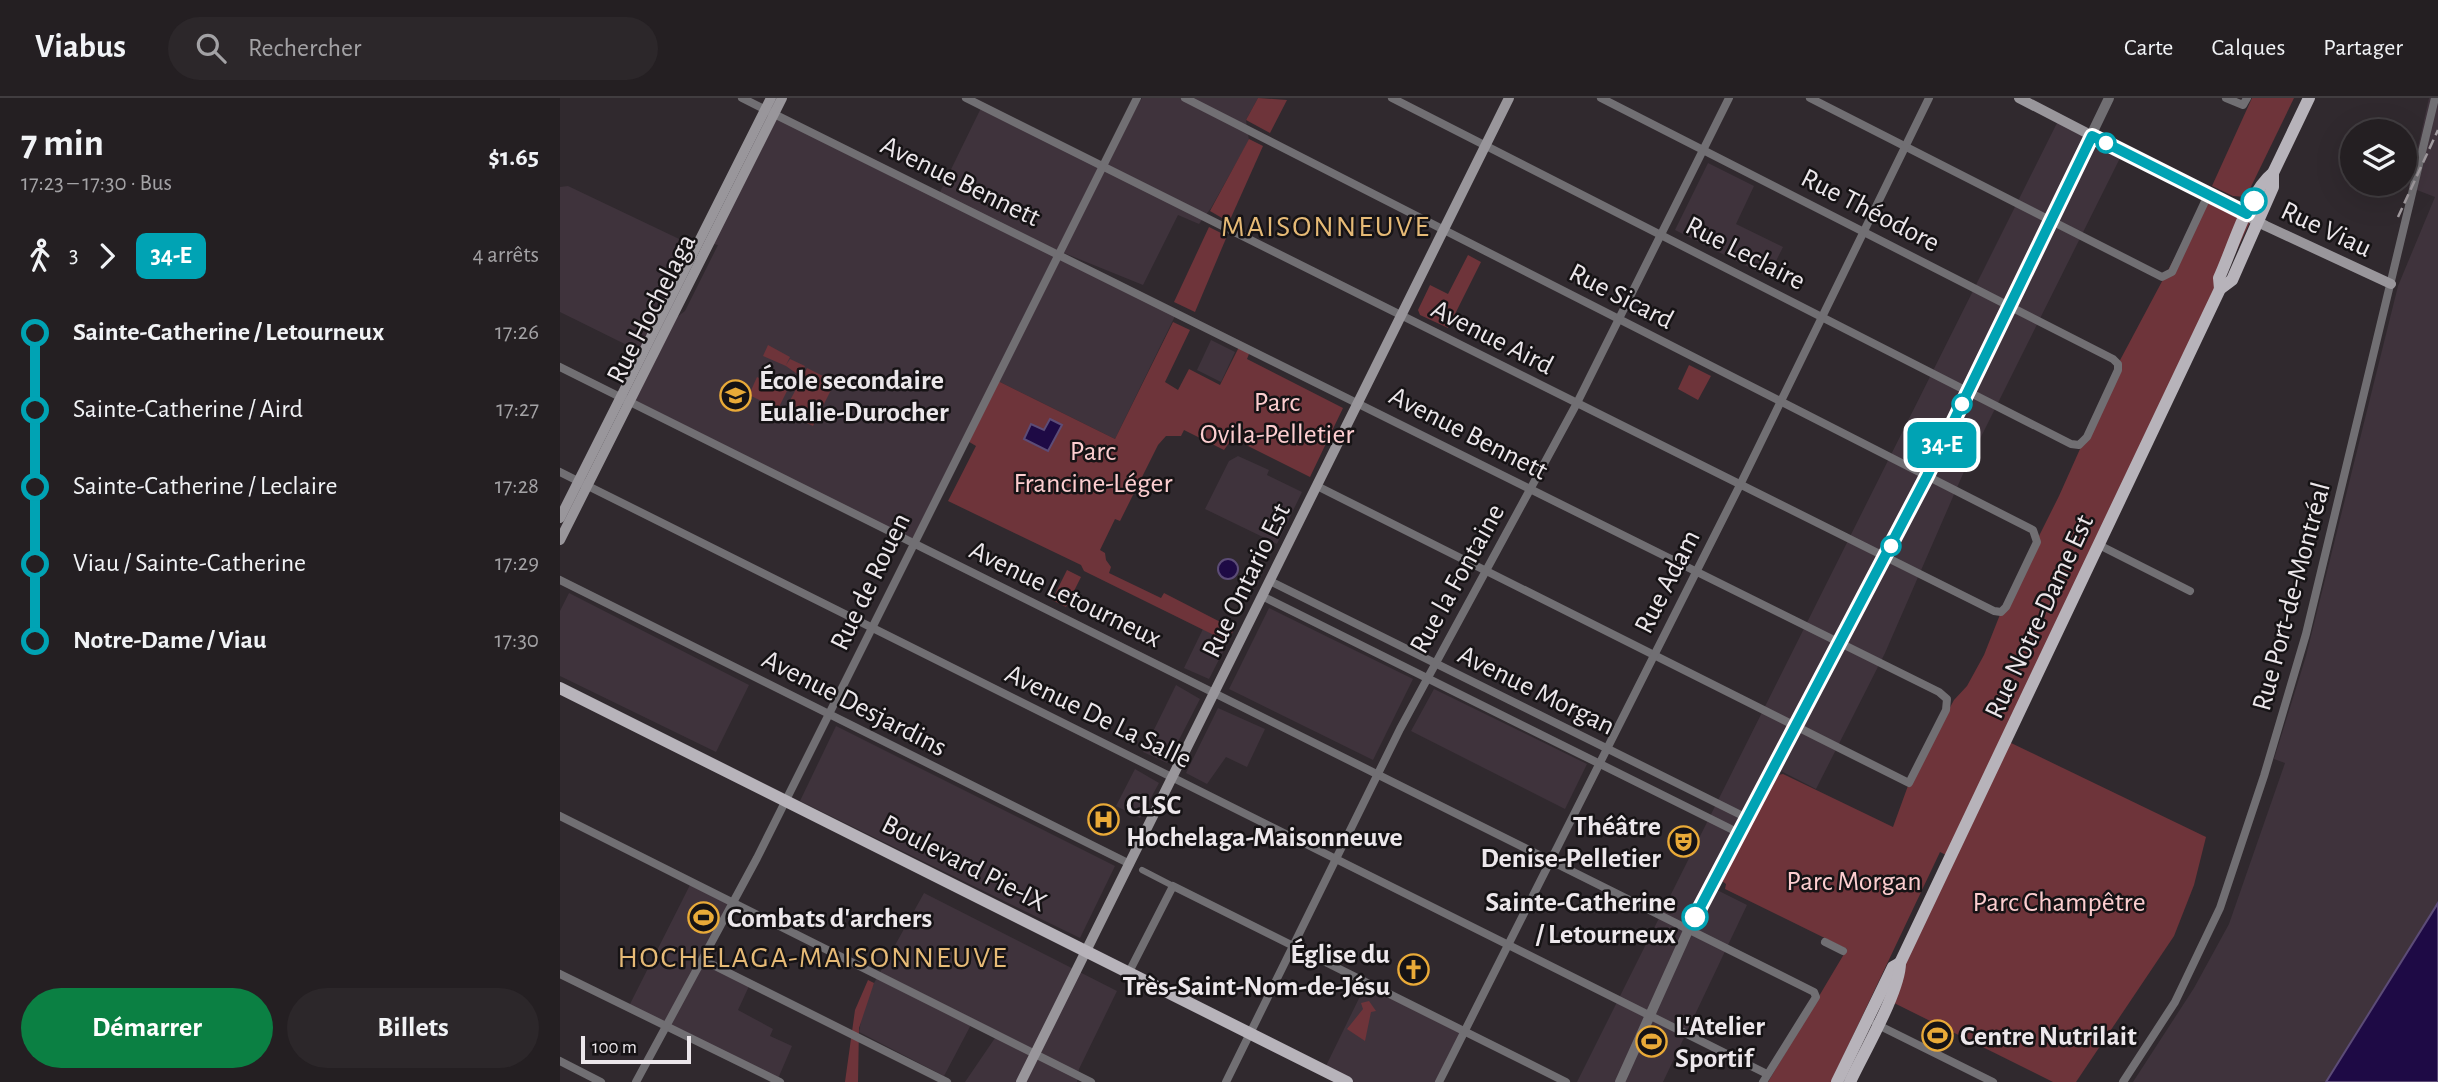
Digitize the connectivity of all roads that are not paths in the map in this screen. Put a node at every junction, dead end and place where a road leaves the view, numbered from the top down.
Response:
1 (742, 98) edge
2 (771, 98) edge
3 (782, 98) edge
4 (966, 98) edge
5 (1137, 98) edge
6 (1185, 98) edge
7 (1392, 98) edge
8 (1509, 98) edge
9 (1601, 98) edge
10 (1729, 98) edge
11 (1810, 98) edge
12 (1929, 98) edge
13 (2020, 98) edge
14 (2109, 98) edge
15 (2226, 98) edge
16 (2309, 98) edge
17 (2435, 98) edge
18 (2245, 101) edge
19 (770, 112) junction
20 (2092, 136) junction
21 (1486, 145) junction
22 (1905, 146) junction
23 (1703, 149) junction
24 (1104, 167) junction
25 (2208, 195) junction
26 (2252, 218) junction
27 (2052, 221) junction
28 (1444, 230) junction
29 (1864, 231) junction
30 (1662, 235) junction
31 (1060, 254) junction
32 (2391, 284) junction
33 (2010, 307) junction
34 (1402, 315) junction
35 (1823, 316) junction
36 (1620, 320) junction
37 (560, 367) edge
38 (1968, 391) junction
39 (624, 400) junction
40 (1359, 401) junction
41 (1781, 402) junction
42 (1577, 403) junction
43 (2079, 445) joint
44 (560, 472) edge
45 (1927, 476) junction
46 (583, 484) junction
47 (1740, 485) junction
48 (1317, 486) junction
49 (1531, 488) junction
50 (560, 518) edge
51 (560, 540) edge
52 (914, 542) junction
53 (2099, 545) junction
54 (1886, 557) junction
55 (1486, 571) junction
56 (1697, 572) junction
57 (560, 580) edge
58 (1270, 581) junction
59 (2190, 591) dead end
60 (1262, 596) junction
61 (2001, 612) joint
62 (873, 628) junction
63 (1840, 643) junction
64 (1653, 655) junction
65 (1434, 663) junction
66 (1427, 677) junction
67 (560, 688) edge
68 (1215, 692) junction
69 (560, 695) edge
70 (829, 714) junction
71 (1796, 726) junction
72 (1607, 749) junction
73 (1600, 762) junction
74 (1377, 774) junction
75 (1173, 776) junction
76 (785, 803) junction
77 (560, 816) edge
78 (1746, 818) junction
79 (1739, 833) junction
80 (1336, 859) junction
81 (1552, 861) junction
82 (1130, 864) junction
83 (1142, 870) dead end
84 (1173, 886) junction
85 (734, 903) junction
86 (1689, 930) junction
87 (1825, 942) dead end
88 (1510, 945) junction
89 (1292, 946) junction
90 (1843, 951) dead end
91 (1085, 954) junction
92 (703, 960) junction
93 (1129, 972) junction
94 (560, 974) edge
95 (1650, 1014) junction
96 (1872, 1022) junction
97 (666, 1027) junction
98 (1465, 1031) junction
99 (1248, 1035) junction
100 (1035, 1054) junction
101 (560, 1062) edge
102 (1765, 1078) edge
103 (601, 1082) edge
104 (636, 1082) edge
105 (780, 1082) edge
106 (947, 1082) edge
107 (1021, 1082) edge
108 (1091, 1082) edge
109 (1226, 1082) edge
110 (1335, 1082) edge
111 (1347, 1082) edge
112 (1439, 1082) edge
113 (1566, 1082) edge
114 (1620, 1082) edge
115 (1837, 1082) edge
116 (1850, 1082) edge
117 (1993, 1082) edge
118 (2123, 1082) edge

1 - 19 street, Avenue Bennett
2 - 19 main road, Rue Hochelaga
3 - 19 main road, Rue Hochelaga
4 - 24 street, Avenue Aird
5 - 24 street, Rue de Rouen
6 - 28 street, Rue Sicard
7 - 21 street, Rue Leclaire
8 - 21 main road, Rue Ontario Est
9 - 23 street, Rue Théodore
10 - 23 street, Rue la Fontaine
11 - 22 street
12 - 22 street, Rue Adam
13 - 20 main road, Rue Viau
14 - 20 street
15 - 18 street
16 - 26 main road, Rue Notre-Dame Est
17 - 32 street, Rue Port-de-Montréal
19 - 31 street, Avenue Bennett
19 - 39 main road, Rue Hochelaga
20 - 25 main road, Rue Viau
20 - 27 street
21 - 28 main road, Rue Ontario Est
21 - 30 street, Rue Leclaire
22 - 27 street
22 - 29 street, Rue Adam
23 - 29 street, Rue Théodore
23 - 30 street, Rue la Fontaine
24 - 31 street, Rue de Rouen
24 - 34 street, Avenue Aird
25 - 26 main road, Rue Viau
25 - 27 street
26 - 32 main road, Rue Viau
26 - 53 main road, Rue Notre-Dame Est
27 - 33 street
28 - 34 main road, Rue Ontario Est
28 - 36 street, Rue Sicard
29 - 33 street, Rue Théodore
29 - 35 street, Rue Adam
30 - 35 street, Rue Leclaire
30 - 36 street, Rue la Fontaine
31 - 40 street, Avenue Bennett
31 - 52 street, Rue de Rouen
32 - 118 street, Rue Port-de-Montréal
33 - 38 street
33 - 43 street, Rue Théodore
34 - 40 main road, Rue Ontario Est
34 - 42 street, Avenue Aird
35 - 38 street, Rue Leclaire
35 - 41 street, Rue Adam
36 - 41 street, Rue Sicard
36 - 42 street, Rue la Fontaine
37 - 39 street, Avenue Letourneux
38 - 43 street, Rue Leclaire
38 - 45 street
39 - 46 main road, Rue Hochelaga
39 - 52 street, Avenue Letourneux
40 - 48 main road, Rue Ontario Est
40 - 49 street, Avenue Bennett
41 - 45 street, Rue Sicard
41 - 47 street, Rue Adam
42 - 47 street, Avenue Aird
42 - 49 street, Rue la Fontaine
44 - 46 street, Avenue De La Salle
45 - 54 street
45 - 61 street, Rue Sicard
46 - 50 main road, Rue Hochelaga
46 - 51 main road, Rue Hochelaga
46 - 62 street, Avenue De La Salle
47 - 54 street, Avenue Aird
47 - 56 street, Rue Adam
48 - 55 street
48 - 58 main road, Rue Ontario Est
49 - 55 street, Rue la Fontaine
49 - 56 street, Avenue Bennett
52 - 62 street, Rue de Rouen
52 - 68 street, Avenue Letourneux
53 - 59 street
53 - 96 main road, Rue Notre-Dame Est
54 - 61 street, Avenue Aird
54 - 63 street
55 - 64 street
55 - 65 street, Rue la Fontaine
56 - 63 street, Avenue Bennett
56 - 64 street, Rue Adam
57 - 70 street, Avenue Desjardins
58 - 60 main road, Rue Ontario Est
58 - 65 street, Avenue Morgan
60 - 66 street, Avenue Morgan
60 - 68 main road, Rue Ontario Est
62 - 70 street, Rue de Rouen
62 - 75 street, Avenue De La Salle
63 - 71 street
63 - 71 street, Avenue Bennett
64 - 71 street
64 - 72 street, Rue Adam
65 - 66 street, Rue la Fontaine
65 - 72 street, Avenue Morgan
66 - 73 street, Avenue Morgan
66 - 74 street, Rue la Fontaine
67 - 76 main road, Boulevard Pie-IX
68 - 74 street, Avenue Letourneux
68 - 75 main road, Rue Ontario Est
69 - 76 main road, Boulevard Pie-IX
70 - 76 street, Rue de Rouen
70 - 82 street, Avenue Desjardins
71 - 78 street
72 - 73 street, Rue Adam
72 - 78 street, Avenue Morgan
73 - 79 street, Avenue Morgan
73 - 81 street, Rue Adam
74 - 80 street, Rue la Fontaine
74 - 81 street, Avenue Letourneux
75 - 80 street, Avenue De La Salle
75 - 82 main road, Rue Ontario Est
76 - 85 street, Rue de Rouen
76 - 91 main road, Boulevard Pie-IX
77 - 85 street
78 - 79 street
79 - 86 street
80 - 88 street, Avenue De La Salle
80 - 89 street, Rue la Fontaine
81 - 86 street, Avenue Letourneux
81 - 88 street, Rue Adam
82 - 91 main road, Rue Ontario Est
83 - 84 street
84 - 89 street
84 - 93 street
85 - 92 street, Rue de Rouen
85 - 100 street
86 - 95 street
86 - 102 street, Avenue Letourneux
87 - 90 street
88 - 95 street, Avenue De La Salle
88 - 98 street, Rue Adam
89 - 98 street
89 - 99 street, Rue la Fontaine
91 - 93 main road, Boulevard Pie-IX
91 - 99 main road, Boulevard Pie-IX
91 - 100 main road, Rue Ontario Est
92 - 97 street, Rue de Rouen
92 - 106 street
93 - 99 main road, Boulevard Pie-IX
94 - 97 street
95 - 102 street, Avenue De La Salle
95 - 114 street
96 - 115 main road, Rue Notre-Dame Est
96 - 116 main road, Rue Notre-Dame Est
96 - 117 street
97 - 104 street, Rue de Rouen
97 - 105 street
98 - 112 street, Rue Adam
98 - 113 street
99 - 109 street, Rue la Fontaine
99 - 110 main road, Boulevard Pie-IX
99 - 111 main road, Boulevard Pie-IX
100 - 107 main road, Rue Ontario Est
100 - 108 street
101 - 103 street

